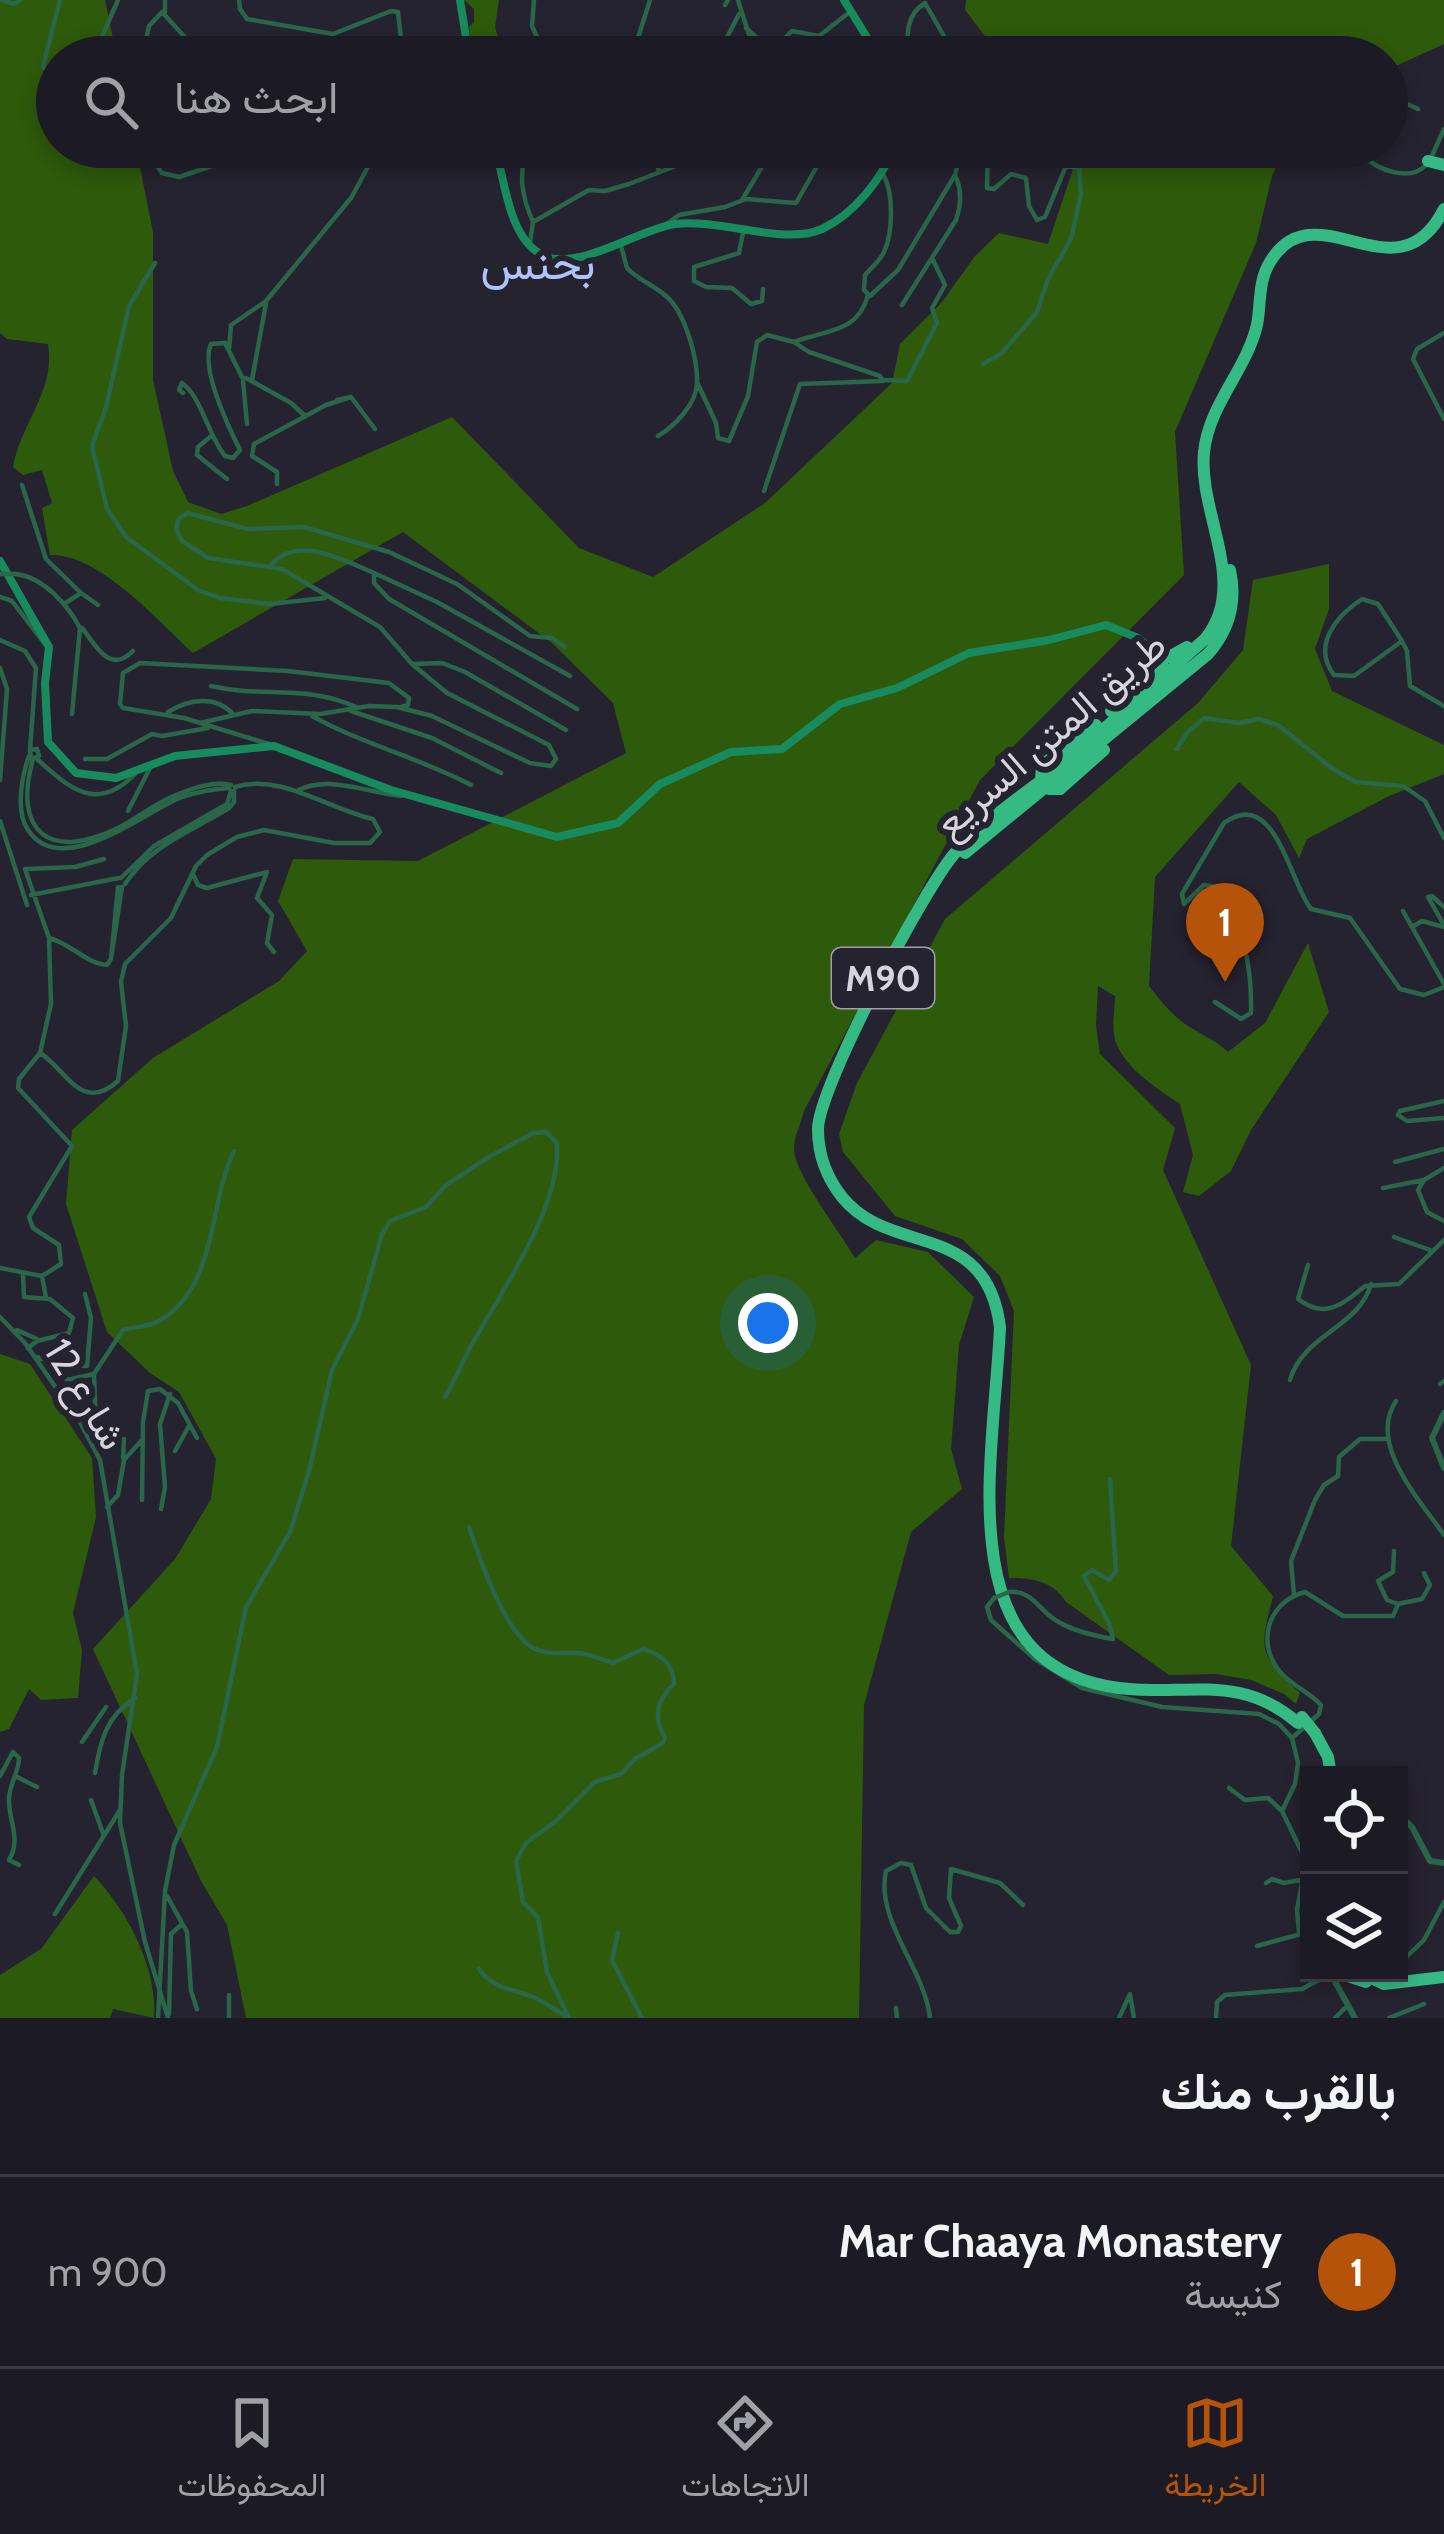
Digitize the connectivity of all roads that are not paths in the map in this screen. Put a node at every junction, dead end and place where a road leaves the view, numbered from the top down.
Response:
1 (2, 0) edge
2 (20, 0) edge
3 (60, 0) edge
4 (118, 0) edge
5 (165, 0) edge
6 (239, 0) edge
7 (460, 0) edge
8 (535, 0) edge
9 (650, 0) edge
10 (738, 0) edge
11 (844, 0) edge
12 (926, 2) edge
13 (741, 11) junction
14 (851, 11) junction
15 (165, 13) junction
16 (746, 28) junction
17 (333, 34) junction
18 (51, 36) edge
19 (102, 36) edge
20 (147, 36) edge
21 (185, 36) edge
22 (330, 36) edge
23 (401, 36) edge
24 (466, 36) edge
25 (537, 36) edge
26 (639, 36) edge
27 (729, 36) edge
28 (749, 36) edge
29 (755, 36) edge
30 (787, 36) edge
31 (819, 36) edge
32 (819, 36) edge
33 (866, 36) edge
34 (909, 36) edge
35 (945, 36) edge
36 (1408, 105) edge
37 (1418, 109) dead end
38 (1444, 129) edge
39 (1428, 161) junction
40 (1444, 165) edge
41 (158, 168) edge
42 (205, 168) edge
43 (367, 168) edge
44 (501, 168) edge
45 (523, 168) edge
46 (658, 168) edge
47 (667, 168) edge
48 (762, 168) edge
49 (815, 168) edge
50 (885, 168) edge
51 (958, 168) edge
52 (987, 168) edge
53 (1065, 168) edge
54 (1072, 168) edge
55 (1385, 168) edge
56 (659, 171) junction
57 (883, 174) junction
58 (956, 175) junction
59 (742, 200) junction
60 (1444, 209) edge
61 (533, 222) junction
62 (1444, 223) edge
63 (664, 226) junction
64 (744, 228) junction
65 (620, 242) junction
66 (531, 247) junction
67 (933, 260) junction
68 (155, 263) dead end
69 (763, 289) dead end
70 (868, 295) junction
71 (266, 301) junction
72 (902, 305) dead end
73 (1444, 333) edge
74 (794, 342) junction
75 (229, 349) junction
76 (982, 364) dead end
77 (246, 379) junction
78 (884, 380) junction
79 (697, 382) junction
80 (183, 393) dead end
81 (305, 416) junction
82 (1444, 419) edge
83 (247, 424) dead end
84 (375, 429) dead end
85 (658, 436) dead end
86 (211, 437) junction
87 (227, 479) dead end
88 (277, 484) dead end
89 (22, 485) dead end
90 (764, 491) dead end
91 (0, 562) edge
92 (271, 565) junction
93 (0, 574) edge
94 (374, 574) junction
95 (81, 593) junction
96 (1224, 593) junction
97 (0, 597) edge
98 (325, 598) junction
99 (64, 604) junction
100 (98, 605) dead end
101 (78, 625) junction
102 (0, 640) edge
103 (1402, 641) junction
104 (49, 647) junction
105 (565, 647) dead end
106 (134, 650) dead end
107 (1158, 655) junction
108 (412, 664) junction
109 (0, 668) edge
110 (570, 676) dead end
111 (212, 686) dead end
112 (1444, 706) edge
113 (399, 707) junction
114 (351, 709) junction
115 (577, 710) dead end
116 (1139, 712) junction
117 (72, 714) dead end
118 (166, 714) junction
119 (309, 714) junction
120 (233, 715) junction
121 (200, 723) junction
122 (216, 728) junction
123 (566, 730) dead end
124 (1089, 730) junction
125 (274, 746) junction
126 (1177, 749) dead end
127 (1090, 751) junction
128 (36, 757) junction
129 (1069, 758) junction
130 (85, 759) dead end
131 (153, 763) junction
132 (30, 770) junction
133 (139, 770) junction
134 (501, 773) dead end
135 (0, 780) edge
136 (471, 784) dead end
137 (232, 789) junction
138 (297, 791) junction
139 (406, 795) junction
140 (175, 798) junction
141 (128, 811) dead end
142 (0, 821) edge
143 (1440, 822) edge
144 (1444, 838) edge
145 (104, 859) dead end
146 (194, 876) junction
147 (120, 883) junction
148 (1220, 893) junction
149 (31, 895) junction
150 (27, 905) dead end
151 (1444, 907) edge
152 (1403, 911) dead end
153 (1412, 926) junction
154 (1444, 926) edge
155 (1220, 936) dead end
156 (50, 938) junction
157 (274, 952) dead end
158 (1444, 986) edge
159 (1215, 1002) dead end
160 (40, 1052) junction
161 (1444, 1101) edge
162 (1444, 1118) edge
163 (1444, 1149) edge
164 (234, 1150) dead end
165 (1395, 1162) dead end
166 (1444, 1168) edge
167 (1424, 1180) junction
168 (1383, 1189) dead end
169 (1444, 1220) edge
170 (1394, 1238) dead end
171 (1444, 1240) edge
172 (1430, 1250) junction
173 (1308, 1264) dead end
174 (0, 1268) edge
175 (23, 1274) junction
176 (42, 1276) junction
177 (1371, 1284) junction
178 (85, 1294) dead end
179 (46, 1298) junction
180 (0, 1318) edge
181 (12, 1329) junction
182 (38, 1340) junction
183 (26, 1345) junction
184 (35, 1356) junction
185 (54, 1364) junction
186 (94, 1374) junction
187 (1290, 1380) dead end
188 (170, 1394) junction
189 (445, 1397) dead end
190 (1396, 1401) dead end
191 (1444, 1413) edge
192 (189, 1426) junction
193 (197, 1438) dead end
194 (124, 1439) dead end
195 (1387, 1439) junction
196 (142, 1440) junction
197 (92, 1441) junction
198 (175, 1451) dead end
199 (123, 1464) junction
200 (1444, 1468) edge
201 (1111, 1479) dead end
202 (142, 1500) dead end
203 (107, 1507) junction
204 (161, 1509) dead end
205 (470, 1527) dead end
206 (1444, 1534) edge
207 (1394, 1551) dead end
208 (1424, 1573) dead end
209 (1294, 1595) junction
210 (1398, 1604) junction
211 (135, 1698) junction
212 (106, 1707) dead end
213 (1300, 1720) junction
214 (87, 1734) junction
215 (1292, 1738) junction
216 (82, 1742) dead end
217 (98, 1745) junction
218 (1328, 1766) edge
219 (95, 1773) dead end
220 (0, 1776) edge
221 (15, 1776) junction
222 (37, 1787) dead end
223 (1229, 1788) dead end
224 (91, 1800) dead end
225 (119, 1810) junction
226 (1282, 1811) junction
227 (1408, 1823) edge
228 (104, 1837) junction
229 (1444, 1863) edge
230 (19, 1865) dead end
231 (1306, 1874) edge
232 (1300, 1880) edge
233 (1266, 1883) dead end
234 (165, 1891) junction
235 (1444, 1902) edge
236 (1023, 1905) dead end
237 (55, 1914) dead end
238 (182, 1924) junction
239 (618, 1933) dead end
240 (1300, 1936) edge
241 (1257, 1946) dead end
242 (1408, 1955) edge
243 (479, 1969) dead end
244 (1444, 1974) edge
245 (1408, 1977) edge
246 (1312, 1982) edge
247 (1339, 1982) edge
248 (1373, 1982) edge
249 (1380, 1982) edge
250 (1384, 1984) junction
251 (229, 1996) dead end
252 (161, 2001) junction
253 (1424, 2004) dead end
254 (197, 2008) dead end
255 (896, 2008) dead end
256 (1353, 2010) edge
257 (158, 2018) edge
258 (168, 2018) edge
259 (229, 2018) edge
260 (569, 2018) edge
261 (642, 2018) edge
262 (897, 2018) edge
263 (930, 2018) edge
264 (1119, 2018) edge
265 (1134, 2018) edge
266 (1216, 2018) edge
267 (1335, 2018) edge
268 (1388, 2018) edge

1 - 2 street
3 - 18 street
4 - 19 street
5 - 15 street
6 - 17 street
7 - 24 main road
8 - 25 street
9 - 26 street
10 - 13 street
11 - 14 main road
12 - 34 street
12 - 35 street
13 - 16 street
13 - 27 street
14 - 31 street
14 - 33 main road
15 - 20 street
15 - 21 street
16 - 28 street
16 - 29 street
17 - 22 street
17 - 23 street
30 - 32 street
36 - 37 street
38 - 39 street
39 - 40 highway
39 - 55 street
41 - 42 street
43 - 71 street
44 - 66 main road
45 - 61 street
46 - 56 street
47 - 56 street
48 - 59 street
49 - 59 street
50 - 57 main road
51 - 58 street
52 - 53 street
54 - 76 street
56 - 61 street
57 - 64 main road
57 - 70 street
58 - 67 street
58 - 70 street
59 - 63 street
60 - 96 highway
61 - 66 street
62 - 116 highway, طريق المتن السريع / M90
63 - 64 main road
63 - 65 main road
64 - 69 street
65 - 66 main road
65 - 79 street
67 - 72 street
67 - 78 street
68 - 98 street
70 - 74 street
71 - 75 street
71 - 77 street
73 - 82 street
74 - 78 street
74 - 79 street
75 - 77 street
75 - 86 street
77 - 81 street
77 - 83 street
78 - 90 street
79 - 85 street
80 - 86 street
81 - 84 street
81 - 88 street
86 - 87 street
89 - 95 street
91 - 104 main road
92 - 94 street
92 - 98 street
92 - 105 street
93 - 99 street, bridge
94 - 110 street
94 - 115 street
95 - 99 street
95 - 100 street
96 - 107 highway
96 - 129 highway, طريق المتن السريع / M90
97 - 104 street
98 - 108 street
99 - 101 street
101 - 106 street
101 - 117 street
102 - 128 street
103 - 103 street
103 - 112 street
104 - 133 main road
107 - 124 highway
107 - 127 highway, bridge
107 - 139 main road
108 - 113 street
108 - 123 street
109 - 135 street
111 - 114 street
113 - 114 street
113 - 118 street
114 - 119 street
114 - 134 street
116 - 124 highway, bridge
116 - 127 highway, طريق المتن السريع / M90
118 - 120 street
118 - 121 street
119 - 120 street
119 - 136 street
120 - 121 street
121 - 122 street
122 - 125 street
122 - 130 street
124 - 129 highway
125 - 131 main road
125 - 139 main road
126 - 143 street
127 - 213 highway, طريق المتن السريع / M90
128 - 132 street
128 - 132 street
128 - 133 street
128 - 140 street
129 - 213 highway, طريق المتن السريع / M90
131 - 133 main road
131 - 141 street
132 - 140 street
137 - 138 street
137 - 140 street
137 - 147 street
138 - 139 street
138 - 146 street
142 - 150 street
143 - 144 street
145 - 149 street
146 - 157 street
146 - 160 street
147 - 149 street
147 - 156 street
148 - 155 street
148 - 158 street
148 - 159 street
149 - 156 street
151 - 154 street
152 - 153 street
153 - 154 street
153 - 158 street
156 - 160 street
160 - 176 street
161 - 162 street
163 - 165 street
164 - 186 street
166 - 167 street
167 - 168 street
167 - 169 street
170 - 172 street
171 - 172 street
172 - 177 street
173 - 177 street
174 - 175 street
175 - 176 street
175 - 179 street
176 - 179 street
177 - 187 street
178 - 185 street
179 - 182 street
180 - 181 street, شارع 12
181 - 182 street
181 - 183 street, شارع 12
182 - 183 street
182 - 184 street
183 - 184 street, شارع 12
184 - 185 street
184 - 197 street, شارع 12
185 - 186 street
186 - 197 street
188 - 192 street
188 - 196 street
188 - 204 street
189 - 234 street
190 - 195 street
191 - 200 street
192 - 193 street
192 - 198 street
194 - 199 street
195 - 206 street
195 - 209 street
196 - 199 street
196 - 202 street
197 - 203 street, شارع 12
199 - 203 street
201 - 215 street, bridge
203 - 211 street, شارع 12
205 - 260 street
207 - 210 street
208 - 210 street
209 - 210 street
209 - 215 street
211 - 217 street
211 - 225 street, شارع 12
212 - 214 street
213 - 218 highway, طريق المتن السريع / M90, bridge
214 - 216 street
214 - 217 street
215 - 226 street
217 - 219 street
220 - 221 street
221 - 222 street
221 - 230 street
223 - 226 street
224 - 228 street
225 - 228 street
225 - 252 street
226 - 231 street
227 - 229 street
228 - 237 street
232 - 233 street
234 - 238 street
234 - 252 street
235 - 242 street
236 - 263 street
238 - 254 street
238 - 258 street
239 - 261 street
240 - 241 street
243 - 260 street
244 - 245 highway
244 - 250 highway
246 - 266 street
247 - 256 street
248 - 250 highway
249 - 250 highway
251 - 259 street
252 - 257 street
252 - 258 street
253 - 268 street
255 - 262 street
256 - 267 street
264 - 265 street

